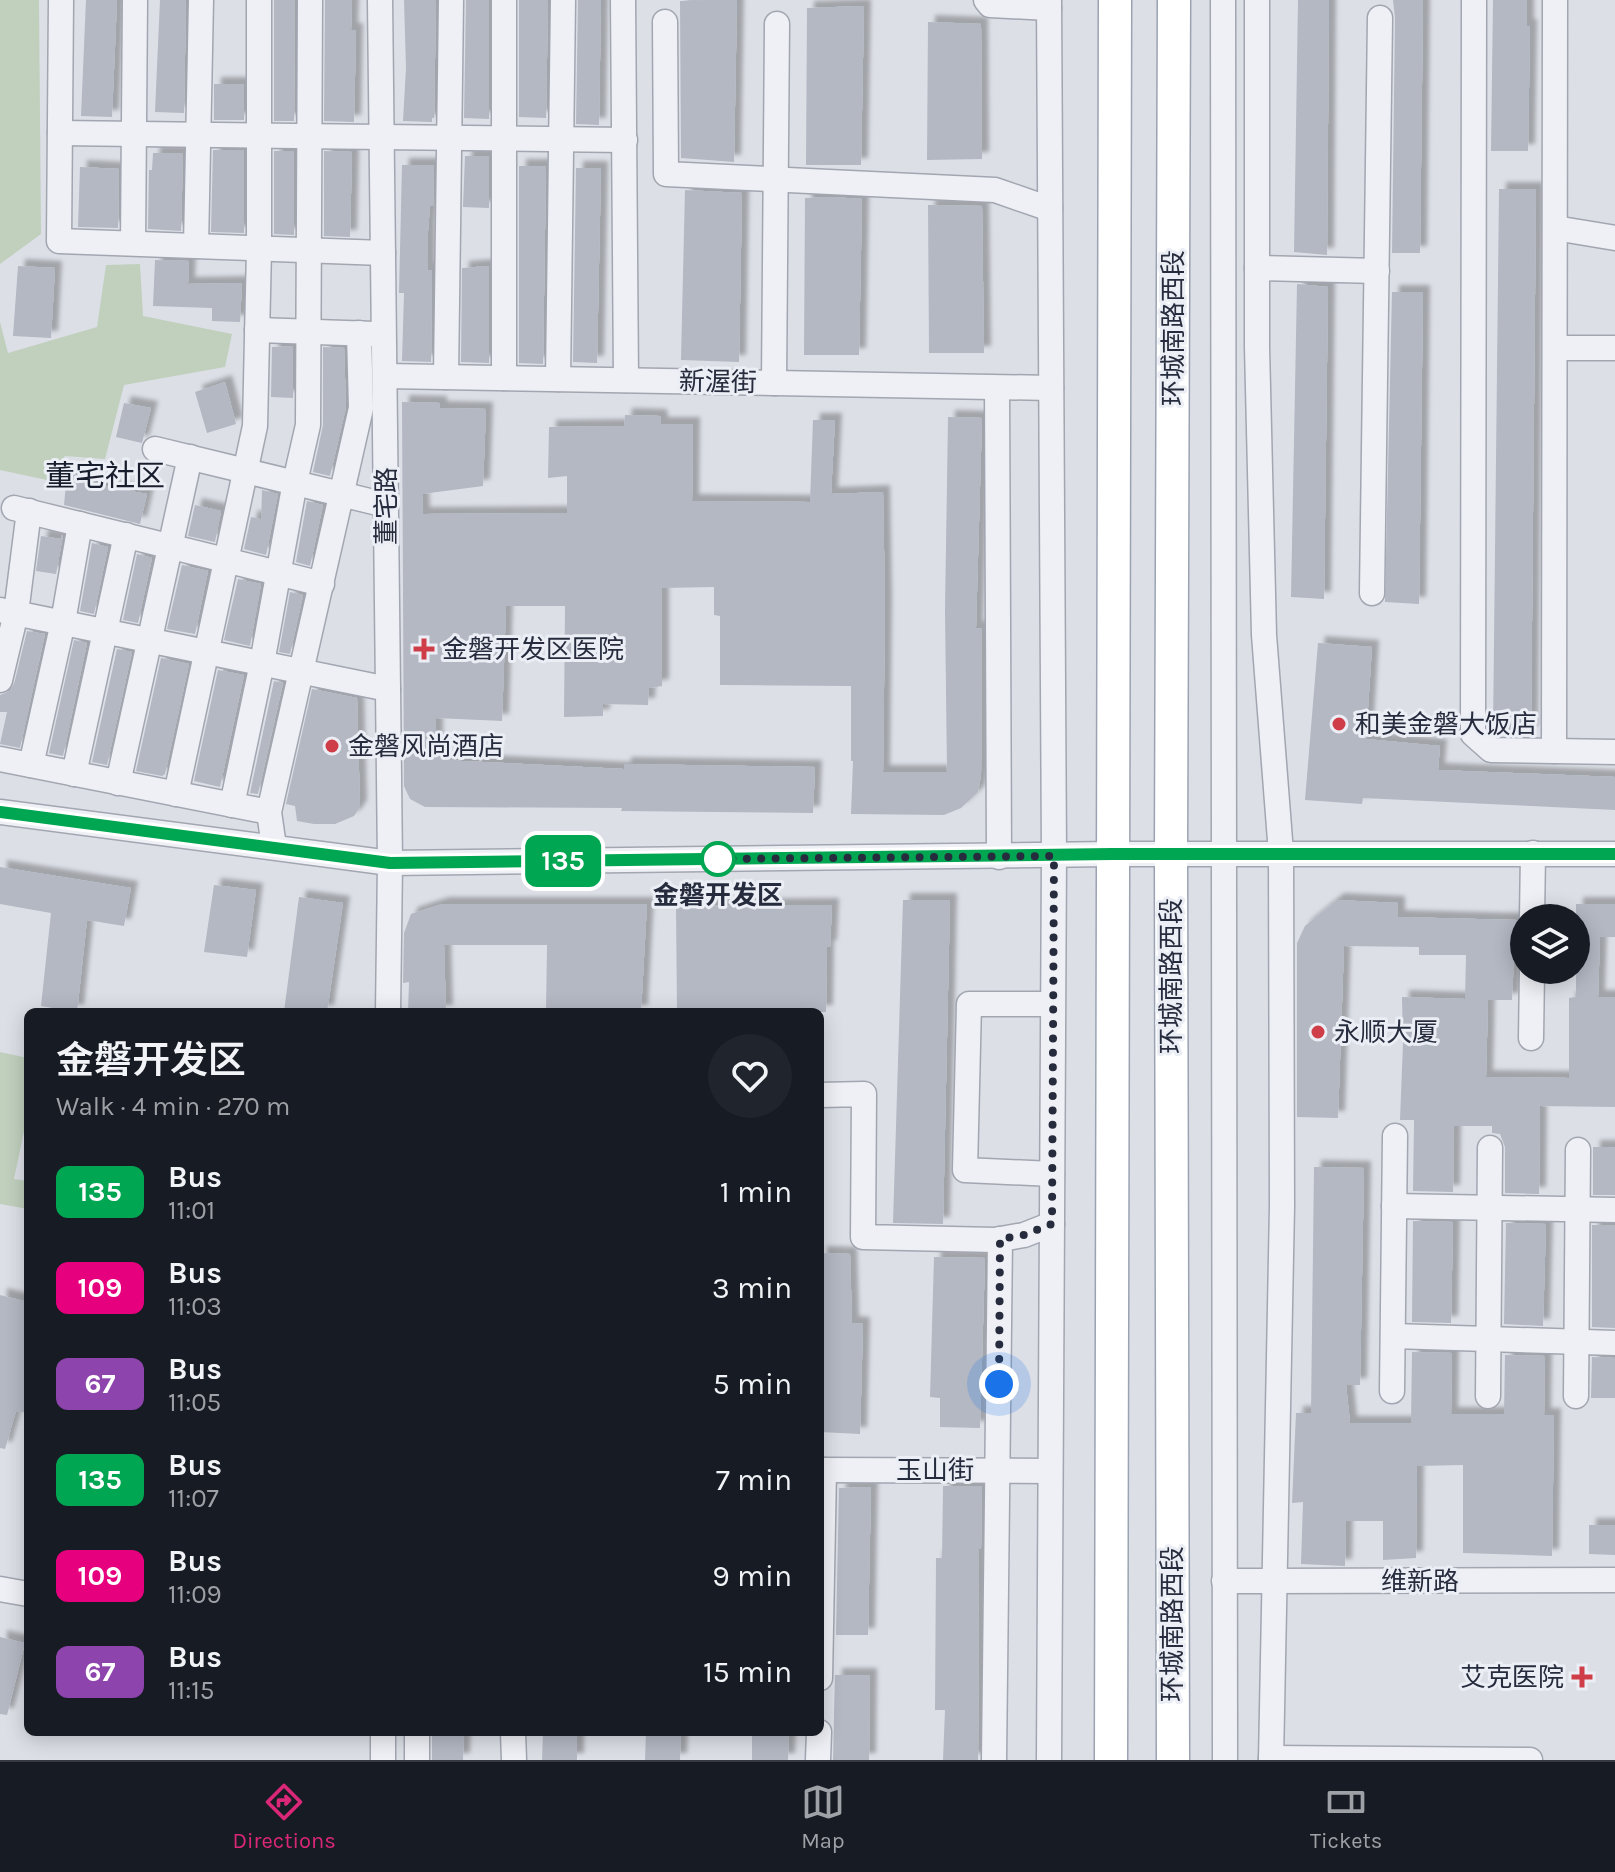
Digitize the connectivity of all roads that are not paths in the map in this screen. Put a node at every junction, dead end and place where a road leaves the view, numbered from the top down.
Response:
1 (61, 0) edge
2 (135, 0) edge
3 (201, 0) edge
4 (259, 0) edge
5 (310, 0) edge
6 (380, 0) edge
7 (451, 0) edge
8 (504, 0) edge
9 (563, 0) edge
10 (623, 0) edge
11 (986, 0) edge
12 (1115, 0) edge
13 (1174, 0) edge
14 (1196, 0) edge
15 (1223, 0) edge
16 (1257, 0) edge
17 (1474, 0) edge
18 (1555, 0) edge
19 (1049, 4) edge
20 (1380, 18) dead end
21 (665, 22) dead end
22 (777, 24) dead end
23 (1173, 83) junction
24 (60, 133) junction
25 (134, 133) junction
26 (198, 134) junction
27 (259, 135) junction
28 (310, 135) junction
29 (382, 136) junction
30 (449, 137) junction
31 (504, 138) junction
32 (561, 139) junction
33 (625, 140) junction
34 (776, 179) junction
35 (1050, 209) junction
36 (1555, 228) junction
37 (1615, 238) edge
38 (133, 243) junction
39 (196, 246) junction
40 (259, 248) junction
41 (310, 250) junction
42 (383, 253) junction
43 (1257, 268) junction
44 (1377, 271) junction
45 (257, 330) junction
46 (309, 332) junction
47 (359, 333) junction
48 (385, 334) junction
49 (1555, 348) junction
50 (1615, 348) edge
51 (386, 376) junction
52 (446, 377) junction
53 (504, 378) junction
54 (558, 379) junction
55 (626, 380) junction
56 (774, 383) junction
57 (997, 388) junction
58 (1051, 388) junction
59 (155, 449) dead end
60 (190, 457) junction
61 (245, 470) junction
62 (295, 482) junction
63 (341, 494) junction
64 (386, 505) junction
65 (80, 524) junction
66 (126, 535) junction
67 (170, 546) junction
68 (226, 560) junction
69 (278, 573) junction
70 (322, 584) junction
71 (1372, 593) dead end
72 (8, 611) edge
73 (63, 622) junction
74 (105, 631) junction
75 (149, 640) junction
76 (206, 651) junction
77 (262, 663) junction
78 (303, 671) junction
79 (0, 680) edge
80 (388, 689) junction
81 (1554, 751) junction
82 (1615, 752) edge
83 (0, 759) edge
84 (31, 765) junction
85 (74, 774) junction
86 (118, 783) junction
87 (176, 794) junction
88 (232, 805) junction
89 (0, 812) edge
90 (269, 812) junction
91 (274, 847) junction
92 (1222, 853) junction
93 (1281, 853) junction
94 (1533, 853) junction
95 (1112, 854) junction
96 (1171, 854) junction
97 (1615, 854) edge
98 (1054, 856) junction
99 (999, 857) junction
100 (390, 863) junction
101 (1532, 904) edge
102 (1532, 984) edge
103 (1052, 1004) junction
104 (388, 1008) edge
105 (1531, 1038) dead end
106 (824, 1095) edge
107 (1395, 1136) dead end
108 (1490, 1148) dead end
109 (1578, 1150) dead end
110 (1052, 1174) junction
111 (1394, 1206) junction
112 (1490, 1208) junction
113 (1577, 1209) junction
114 (1615, 1210) edge
115 (1052, 1224) junction
116 (1000, 1239) junction
117 (1393, 1336) junction
118 (1488, 1339) junction
119 (1576, 1342) junction
120 (1615, 1343) edge
121 (1392, 1391) dead end
122 (1488, 1396) dead end
123 (1576, 1396) dead end
124 (824, 1470) edge
125 (997, 1471) junction
126 (1050, 1471) junction
127 (1615, 1580) edge
128 (1224, 1581) junction
129 (1274, 1581) junction
130 (0, 1589) edge
131 (24, 1593) edge
132 (383, 1736) edge
133 (417, 1736) edge
134 (513, 1736) edge
135 (819, 1736) edge
136 (1271, 1759) edge
137 (1351, 1759) edge
138 (1443, 1759) edge
139 (383, 1760) edge
140 (417, 1760) edge
141 (514, 1760) edge
142 (818, 1760) edge
143 (994, 1760) edge
144 (1049, 1760) edge
145 (1111, 1760) edge
146 (1173, 1760) edge
147 (1225, 1760) edge
148 (1530, 1760) edge

1 - 24 street
2 - 25 street
3 - 26 street
4 - 27 street
5 - 28 street
6 - 29 street, 董宅路
7 - 30 street
8 - 31 street
9 - 32 street
10 - 33 street
11 - 19 street
12 - 95 main road
13 - 23 main road, 环城南路西段
14 - 23 main road
15 - 92 street
16 - 43 street
17 - 81 street
18 - 36 street
19 - 35 street
20 - 44 street
21 - 34 street
22 - 34 street
23 - 96 main road, 环城南路西段
24 - 25 street
24 - 38 street
25 - 26 street
25 - 38 street
26 - 27 street
26 - 39 street
27 - 28 street
27 - 40 street
28 - 29 street
28 - 41 street
29 - 30 street
29 - 42 street, 董宅路
30 - 31 street
30 - 52 street
31 - 32 street
31 - 53 street
32 - 33 street
32 - 54 street
33 - 55 street
34 - 35 street
34 - 56 street
35 - 58 street
36 - 37 street
36 - 49 street
38 - 39 street
39 - 40 street
40 - 41 street
40 - 45 street
41 - 42 street
41 - 46 street
42 - 48 street, 董宅路
43 - 44 street
43 - 93 street
44 - 71 street
45 - 46 street
45 - 61 street
46 - 47 street
46 - 62 street
47 - 48 street
47 - 63 street
48 - 51 street, 董宅路
49 - 50 street
49 - 81 street
51 - 52 street, 新渥街
51 - 64 street, 董宅路
52 - 53 street, 新渥街
53 - 54 street, 新渥街
54 - 55 street, 新渥街
55 - 56 street, 新渥街
56 - 57 street, 新渥街
57 - 58 street, 新渥街
57 - 99 street
58 - 98 street
59 - 60 street
60 - 61 street
60 - 67 street
61 - 62 street
61 - 68 street
62 - 63 street
62 - 69 street
63 - 64 street
63 - 70 street
64 - 80 street, 董宅路
65 - 66 street
65 - 72 street
65 - 73 street
66 - 67 street
66 - 74 street
67 - 68 street
67 - 75 street
68 - 69 street
68 - 76 street
69 - 70 street
69 - 77 street
70 - 78 street
72 - 73 street
72 - 79 street
73 - 74 street
73 - 84 street
74 - 75 street
74 - 85 street
75 - 76 street
75 - 86 street
76 - 77 street
76 - 87 street
77 - 78 street
77 - 88 street
78 - 80 street
78 - 90 street
80 - 100 street, 董宅路
81 - 82 street
83 - 84 street
84 - 85 street
85 - 86 street
86 - 87 street
87 - 88 street
88 - 90 street
89 - 91 street
90 - 91 street
91 - 100 street
92 - 93 street
92 - 96 street
92 - 128 street
93 - 94 street
93 - 129 street
94 - 97 street
94 - 101 street
95 - 96 street
95 - 98 street
95 - 145 main road
96 - 146 main road, 环城南路西段
98 - 99 street
98 - 103 street
99 - 100 street
100 - 104 street, 董宅路
102 - 105 street
103 - 110 street
103 - 110 street
106 - 116 street
107 - 111 street
108 - 112 street
109 - 113 street
110 - 115 street
111 - 112 street
111 - 117 street
112 - 113 street
112 - 118 street
113 - 114 street
113 - 119 street
115 - 116 street
115 - 126 street
116 - 125 street
117 - 118 street
117 - 121 street
118 - 119 street
118 - 122 street
119 - 120 street
119 - 123 street
124 - 125 street, 玉山街
125 - 126 street, 玉山街
125 - 143 street
126 - 144 street
127 - 129 street, 维新路
128 - 129 street, 维新路
128 - 147 street
129 - 136 street
130 - 131 street
132 - 139 street
133 - 140 street
134 - 141 street
135 - 142 street
136 - 137 street
137 - 138 street
138 - 148 street

